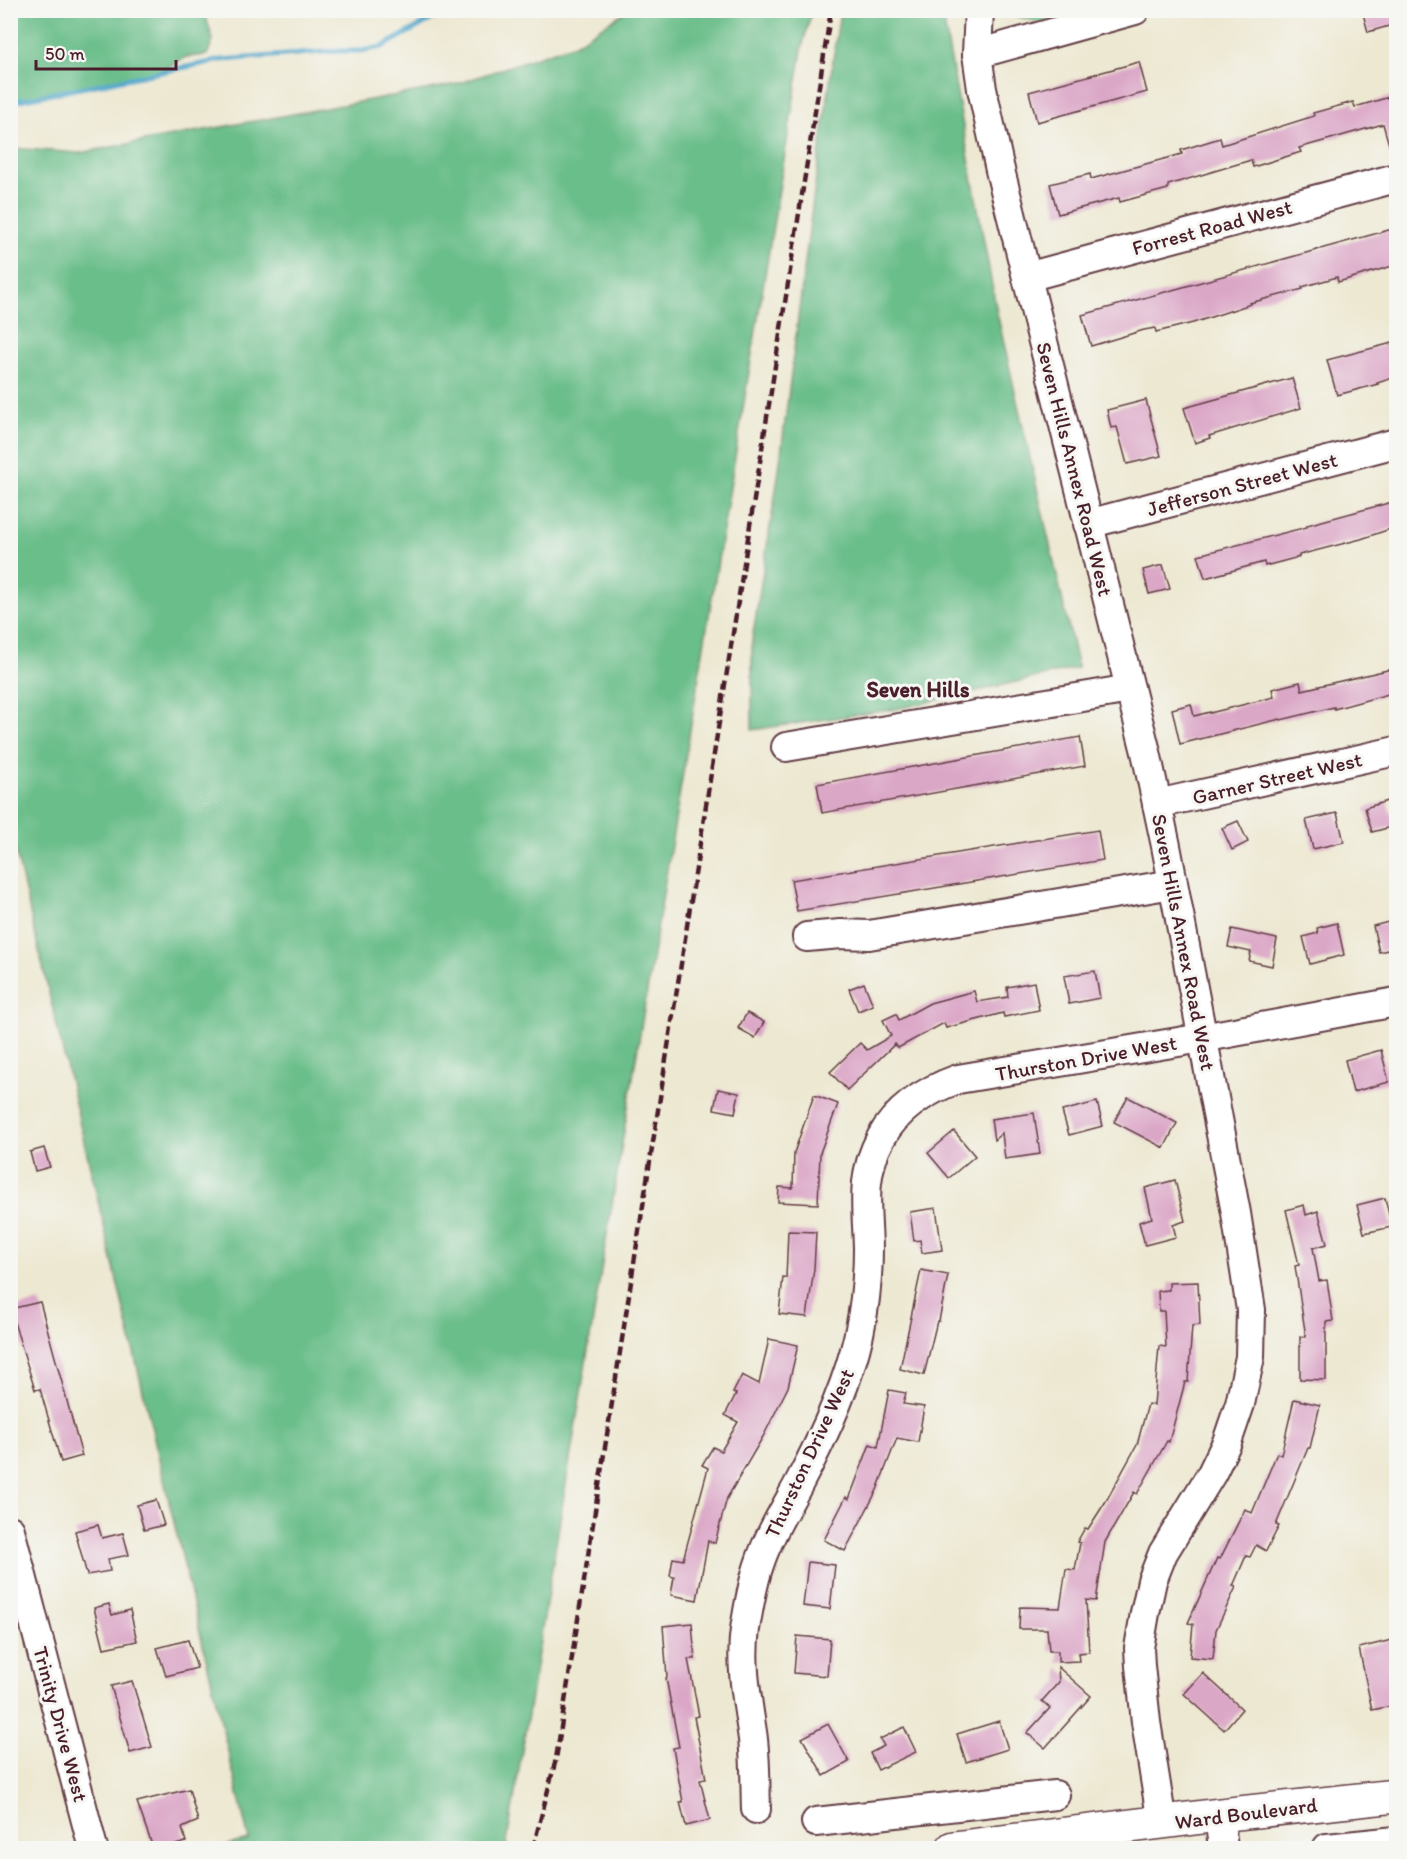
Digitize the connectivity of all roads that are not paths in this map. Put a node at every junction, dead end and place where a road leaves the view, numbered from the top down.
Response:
1 (979, 10) edge
2 (1135, 10) edge
3 (977, 54) junction
4 (1396, 178) edge
5 (1027, 277) junction
6 (1396, 443) edge
7 (1088, 524) junction
8 (1130, 689) junction
9 (786, 747) dead end
10 (1396, 751) edge
11 (1157, 804) junction
12 (1173, 884) junction
13 (807, 937) dead end
14 (1396, 1002) edge
15 (1202, 1038) junction
16 (10, 1530) edge
17 (1055, 1795) dead end
18 (1396, 1796) edge
19 (966, 1806) junction
20 (756, 1809) dead end
21 (1219, 1815) junction
22 (816, 1822) dead end
23 (1162, 1823) junction
24 (1396, 1841) edge
25 (962, 1847) edge
26 (93, 1848) edge
27 (1223, 1848) edge
28 (1327, 1848) edge

1 - 3 street, Seven Hills Annex Road West
2 - 3 street
3 - 5 street, Seven Hills Annex Road West
4 - 5 street, Forrest Road West
5 - 7 street, Seven Hills Annex Road West
6 - 7 street, Jefferson Street West
7 - 8 street, Seven Hills Annex Road West
8 - 9 street
8 - 11 street, Seven Hills Annex Road West
10 - 11 street, Garner Street West
11 - 12 street, Seven Hills Annex Road West
12 - 13 street
12 - 15 street, Seven Hills Annex Road West
14 - 15 street, Thurston Drive West
15 - 20 street, Thurston Drive West
15 - 23 street, Seven Hills Annex Road West
16 - 26 street, Trinity Drive West
17 - 19 street
18 - 21 main road, Ward Boulevard
19 - 22 street
19 - 25 street
21 - 23 main road, Ward Boulevard
21 - 27 street
23 - 25 main road, Ward Boulevard
24 - 28 street

